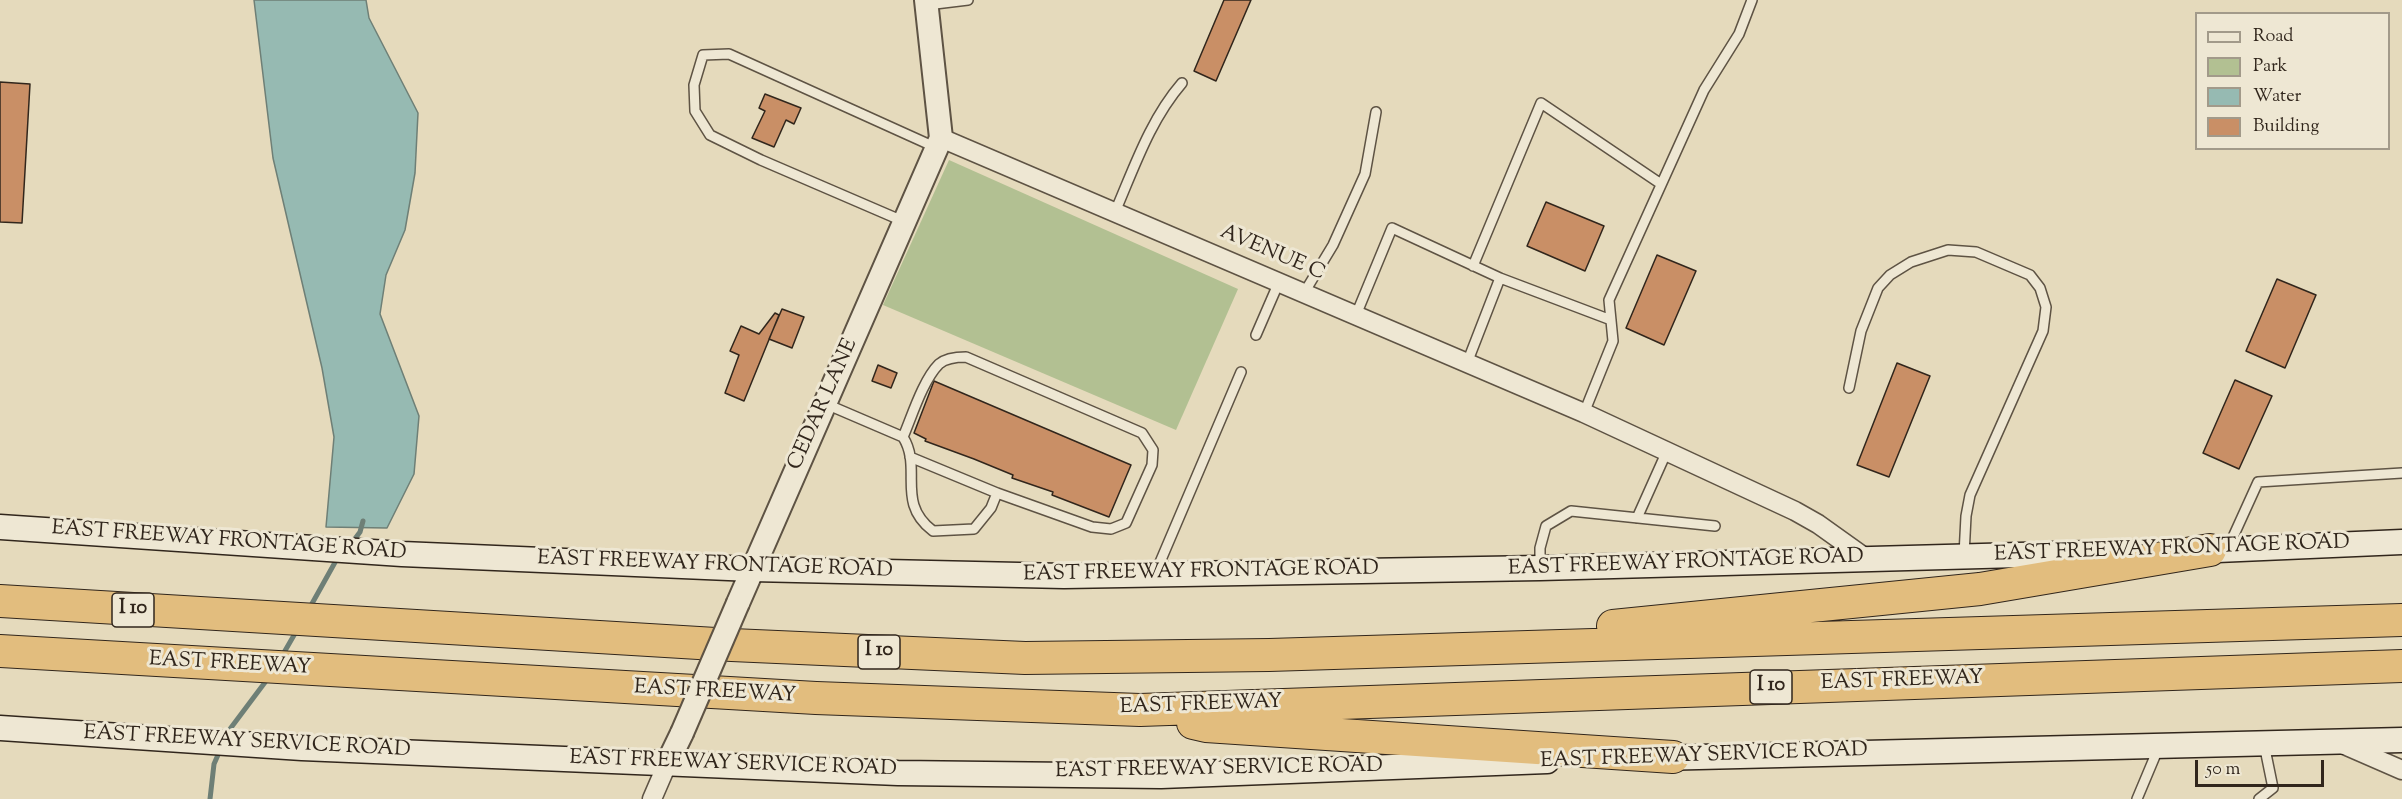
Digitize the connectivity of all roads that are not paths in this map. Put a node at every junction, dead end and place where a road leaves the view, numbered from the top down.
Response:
1 (968, 0) edge
2 (1752, 0) edge
3 (927, 3) edge
4 (1182, 83) dead end
5 (1376, 112) dead end
6 (939, 143) junction
7 (1661, 184) junction
8 (1115, 212) junction
9 (904, 222) junction
10 (1473, 266) junction
11 (1500, 278) junction
12 (1279, 282) junction
13 (1304, 293) junction
14 (1356, 315) junction
15 (1611, 320) junction
16 (1256, 335) dead end
17 (1467, 363) junction
18 (1241, 372) dead end
19 (1849, 388) dead end
20 (824, 404) junction
21 (1584, 412) junction
22 (903, 437) junction
23 (1667, 451) junction
24 (910, 457) junction
25 (2402, 474) edge
26 (997, 493) junction
27 (1637, 518) junction
28 (0, 526) edge
29 (1714, 526) dead end
30 (2402, 542) edge
31 (2219, 550) junction
32 (1964, 557) junction
33 (1868, 559) junction
34 (752, 568) junction
35 (1540, 568) junction
36 (1154, 576) junction
37 (0, 601) edge
38 (2402, 620) edge
39 (0, 651) edge
40 (1391, 651) junction
41 (2402, 666) edge
42 (1140, 710) junction
43 (0, 728) edge
44 (2402, 740) edge
45 (2338, 742) junction
46 (2264, 744) junction
47 (2158, 747) junction
48 (1673, 757) junction
49 (668, 762) junction
50 (2402, 770) edge
51 (652, 799) edge
52 (2136, 799) edge
53 (2259, 799) edge

1 - 3 lane
2 - 7 lane
3 - 6 street
4 - 8 lane
5 - 13 lane
6 - 8 street, AVENUE C
6 - 9 street, CEDAR LANE
6 - 9 lane
7 - 10 lane
7 - 15 lane
8 - 12 street, AVENUE C
9 - 20 street, CEDAR LANE
10 - 11 lane
10 - 14 lane
11 - 15 lane
11 - 17 lane
12 - 13 street, AVENUE C
12 - 16 lane
13 - 14 street, AVENUE C
14 - 17 street, AVENUE C
15 - 21 lane
17 - 21 street, AVENUE C
18 - 36 lane
19 - 32 lane
20 - 22 lane
20 - 34 street, CEDAR LANE
21 - 23 street, AVENUE C
22 - 24 lane
22 - 26 lane
23 - 27 lane
23 - 33 street, AVENUE C
24 - 26 lane
24 - 26 lane
25 - 31 lane
27 - 29 lane
27 - 35 lane
28 - 34 main road, EAST FREEWAY FRONTAGE ROAD
30 - 31 main road, EAST FREEWAY FRONTAGE ROAD
31 - 32 main road, EAST FREEWAY FRONTAGE ROAD
31 - 40 highway
32 - 33 main road, EAST FREEWAY FRONTAGE ROAD
33 - 35 main road, EAST FREEWAY FRONTAGE ROAD
34 - 36 main road, EAST FREEWAY FRONTAGE ROAD
34 - 49 street, CEDAR LANE, bridge
35 - 36 main road, EAST FREEWAY FRONTAGE ROAD
37 - 40 highway, I 10
38 - 40 highway, I 10
39 - 42 highway, EAST FREEWAY / I 10
41 - 42 highway, EAST FREEWAY / I 10
42 - 48 highway
43 - 49 main road, EAST FREEWAY SERVICE ROAD
44 - 45 main road, EAST FREEWAY SERVICE ROAD
45 - 46 main road, EAST FREEWAY SERVICE ROAD
45 - 50 street
46 - 47 main road, EAST FREEWAY SERVICE ROAD
46 - 53 lane
47 - 48 main road, EAST FREEWAY SERVICE ROAD
47 - 52 lane
48 - 49 main road, EAST FREEWAY SERVICE ROAD
49 - 51 street, CEDAR LANE

